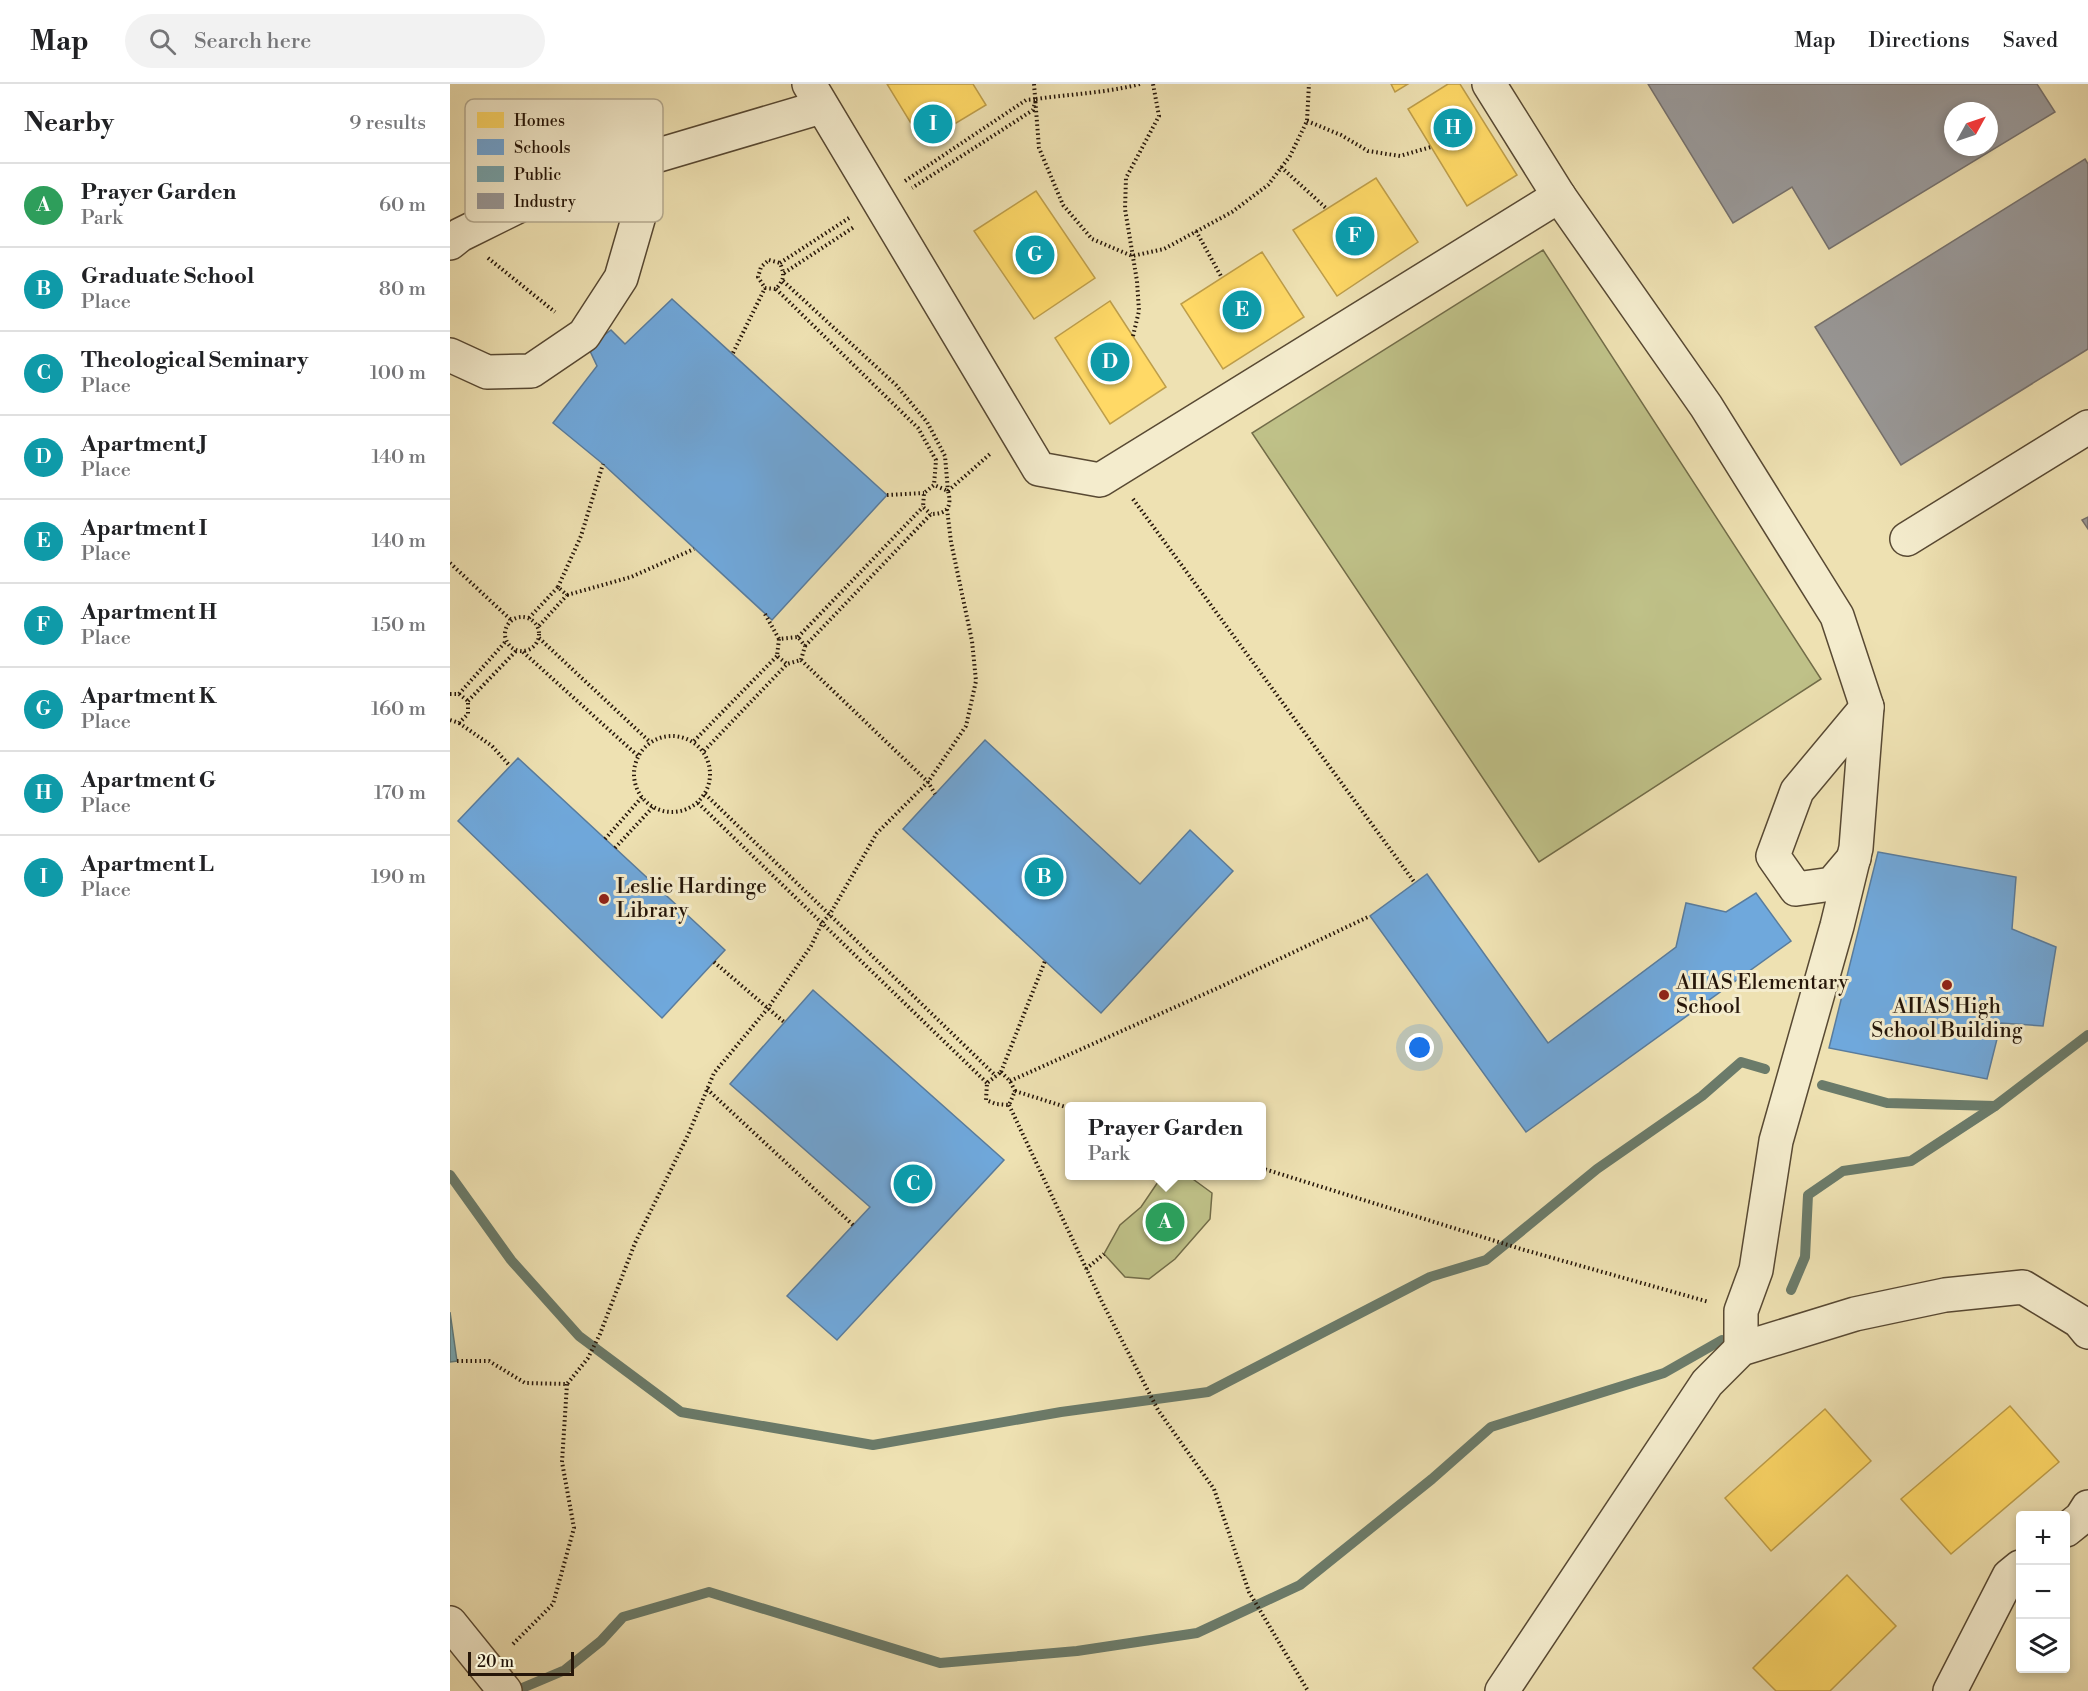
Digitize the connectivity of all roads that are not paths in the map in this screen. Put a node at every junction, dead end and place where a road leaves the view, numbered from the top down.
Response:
1 (1489, 84) edge
2 (815, 96) edge
3 (663, 152) edge
4 (1559, 196) junction
5 (488, 222) edge
6 (637, 222) edge
7 (455, 239) edge
8 (450, 355) edge
9 (2088, 427) edge
10 (1907, 539) dead end
11 (1867, 707) junction
12 (1854, 858) junction
13 (2088, 1332) edge
14 (1741, 1348) junction
15 (2088, 1507) edge
16 (2070, 1527) edge
17 (2016, 1570) edge
18 (450, 1623) edge
19 (495, 1679) edge
20 (1502, 1691) edge
21 (1950, 1691) edge

1 - 4 street
2 - 3 street
2 - 4 street
4 - 11 street
5 - 7 street
6 - 8 street
9 - 10 street
11 - 12 street
11 - 12 street
12 - 14 street
13 - 14 street
14 - 20 street
15 - 16 street
17 - 21 street
18 - 19 street

